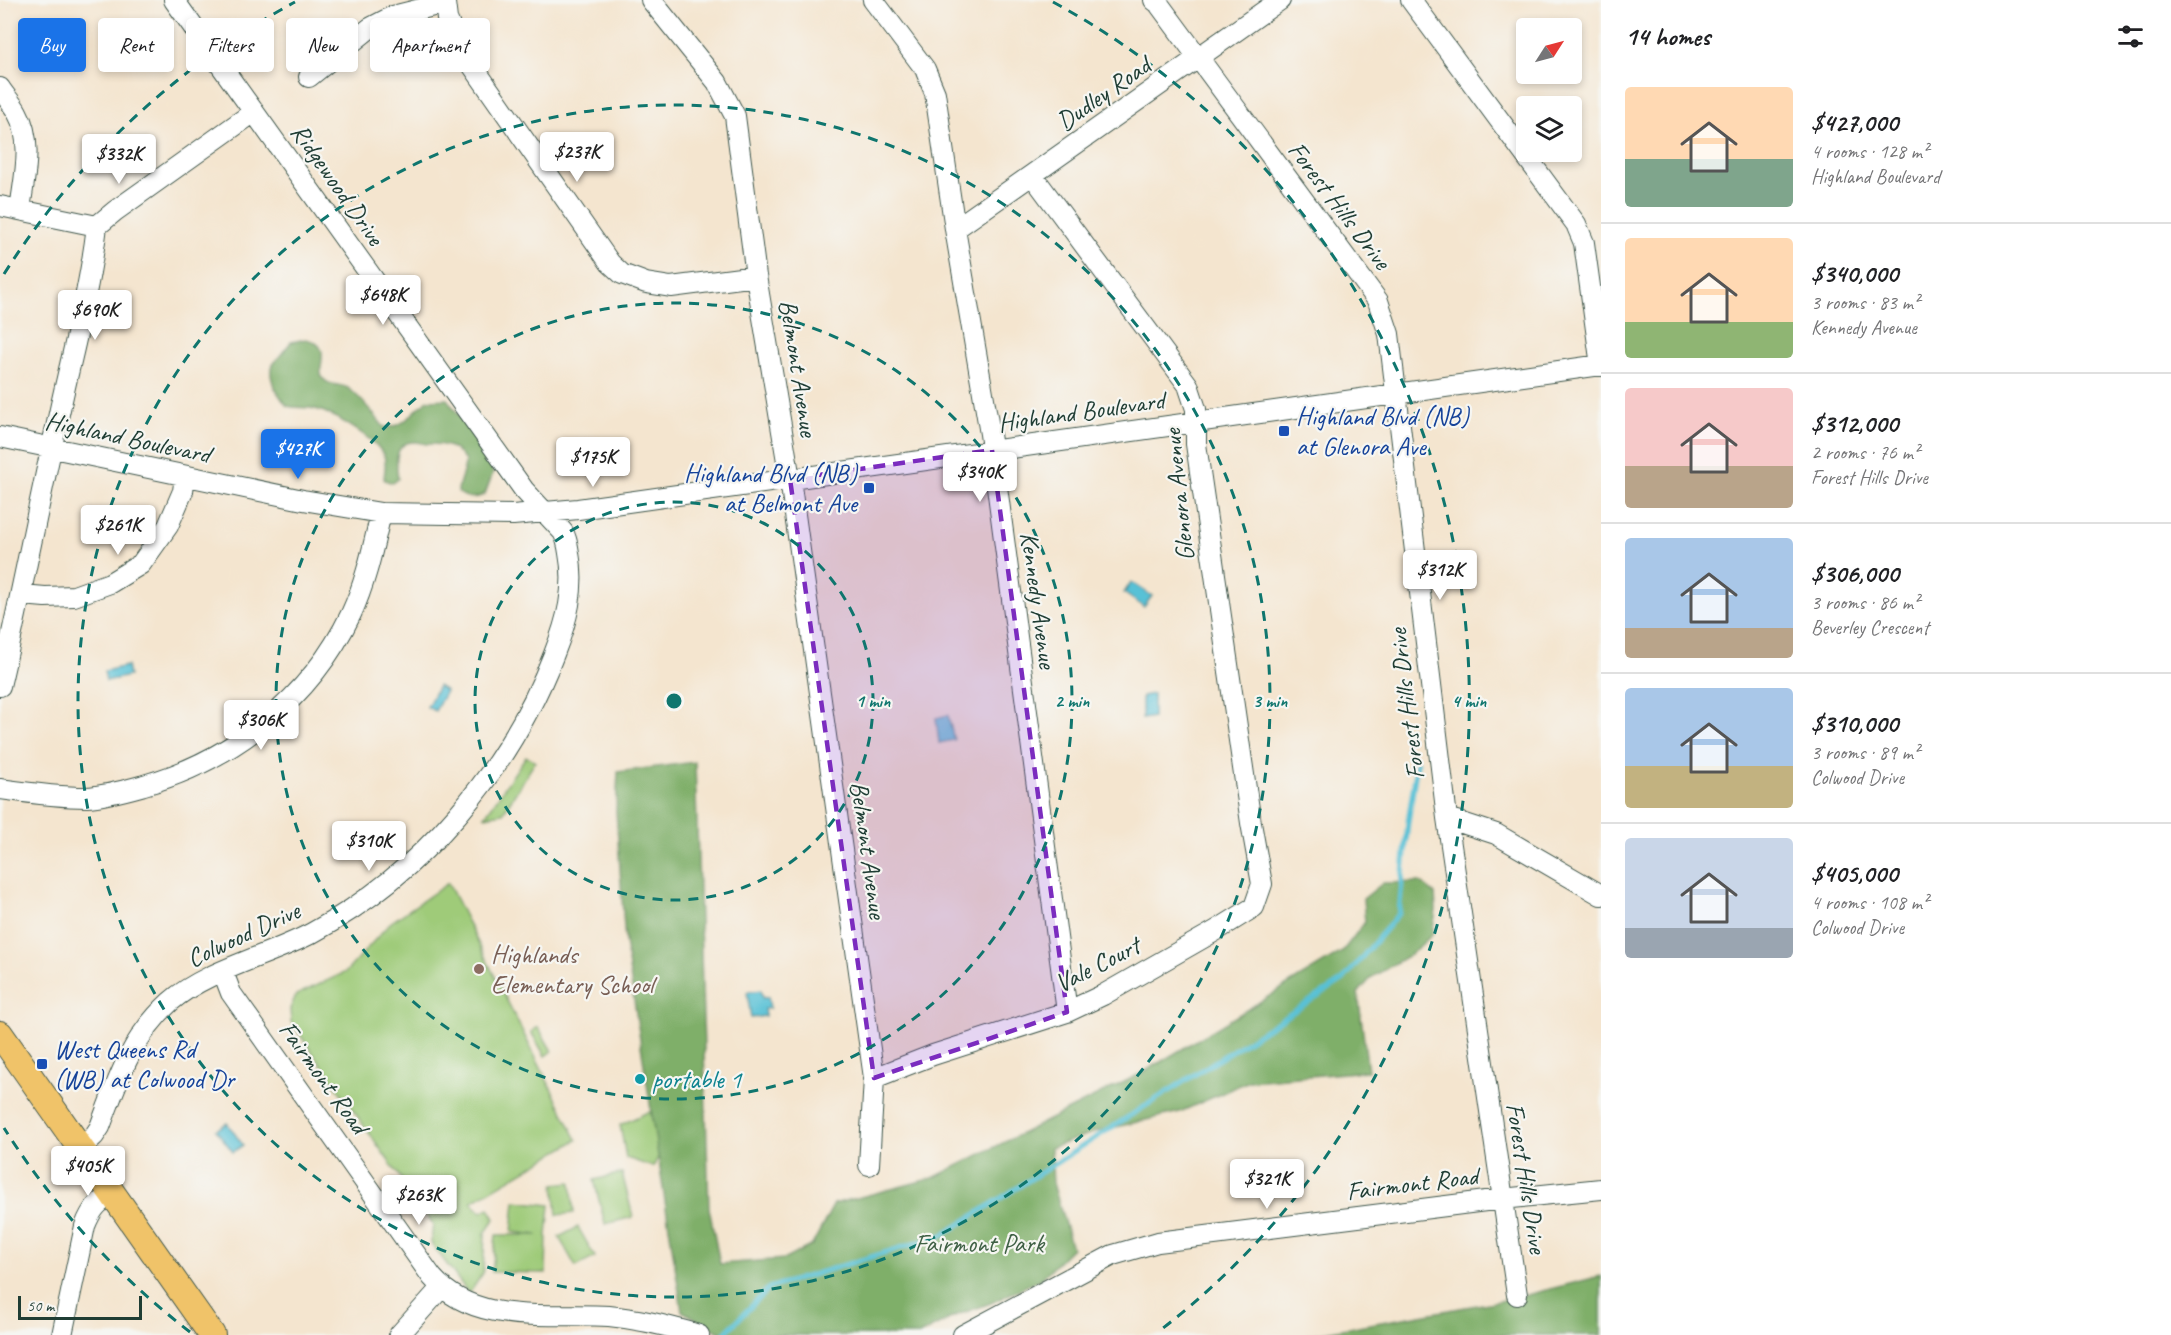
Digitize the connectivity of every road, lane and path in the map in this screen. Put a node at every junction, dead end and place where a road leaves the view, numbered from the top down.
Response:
1 (174, 0) edge
2 (651, 0) edge
3 (873, 0) edge
4 (1154, 0) edge
5 (1280, 0) edge
6 (1412, 0) edge
7 (445, 2) edge
8 (1198, 59) junction
9 (309, 77) dead end
10 (0, 88) edge
11 (254, 112) junction
12 (1033, 176) junction
13 (0, 206) edge
14 (20, 210) junction
15 (97, 226) junction
16 (955, 229) junction
17 (756, 276) junction
18 (1601, 365) edge
19 (1397, 394) junction
20 (1196, 423) junction
21 (0, 437) edge
22 (51, 449) junction
23 (992, 450) junction
24 (185, 476) junction
25 (790, 479) junction
26 (546, 512) junction
27 (381, 513) junction
28 (22, 595) junction
29 (0, 686) edge
30 (0, 789) edge
31 (1447, 818) junction
32 (1251, 823) joint
33 (1601, 895) edge
34 (223, 972) junction
35 (1067, 1012) junction
36 (0, 1034) edge
37 (874, 1078) junction
38 (81, 1148) junction
39 (869, 1165) dead end
40 (1601, 1189) edge
41 (112, 1193) junction
42 (1502, 1199) junction
43 (441, 1288) junction
44 (1517, 1295) dead end
45 (62, 1335) edge
46 (212, 1335) edge
47 (399, 1335) edge
48 (699, 1335) edge
49 (963, 1335) edge

1 - 11 street, Ridgewood Drive
2 - 17 street, Belmont Avenue
3 - 16 street, Kennedy Avenue
4 - 8 street, Forest Hills Drive
5 - 8 street, Dudley Road
6 - 18 street
7 - 9 street
7 - 17 street
8 - 12 street, Dudley Road
8 - 19 street, Forest Hills Drive
10 - 14 street
11 - 15 street
11 - 26 street, Ridgewood Drive
12 - 16 street, Dudley Road
12 - 20 street, Glenora Avenue
13 - 14 street
14 - 15 street
15 - 22 street
16 - 23 street, Kennedy Avenue
17 - 25 street, Belmont Avenue
18 - 19 street, Highland Boulevard
19 - 20 street, Highland Boulevard
19 - 31 street, Forest Hills Drive
20 - 23 street, Highland Boulevard
20 - 32 street, Glenora Avenue
21 - 22 street, Highland Boulevard
22 - 24 street, Highland Boulevard
22 - 28 street
23 - 25 street, Highland Boulevard
23 - 35 street, Kennedy Avenue
24 - 27 street, Highland Boulevard
24 - 28 street
25 - 26 street, Highland Boulevard
25 - 37 street, Belmont Avenue
26 - 27 street, Highland Boulevard
26 - 34 street, Colwood Drive
27 - 30 street
28 - 29 street
31 - 33 street
31 - 42 street, Forest Hills Drive
32 - 35 street, Vale Court
34 - 38 street, Colwood Drive
34 - 43 street, Fairmont Road
35 - 37 street, Vale Court
36 - 38 main road
37 - 39 street, Belmont Avenue
38 - 41 main road
40 - 42 street, Fairmont Road
41 - 45 street
41 - 46 main road
42 - 44 street, Forest Hills Drive
42 - 49 street, Fairmont Road
43 - 47 street
43 - 48 street, Fairmont Road

